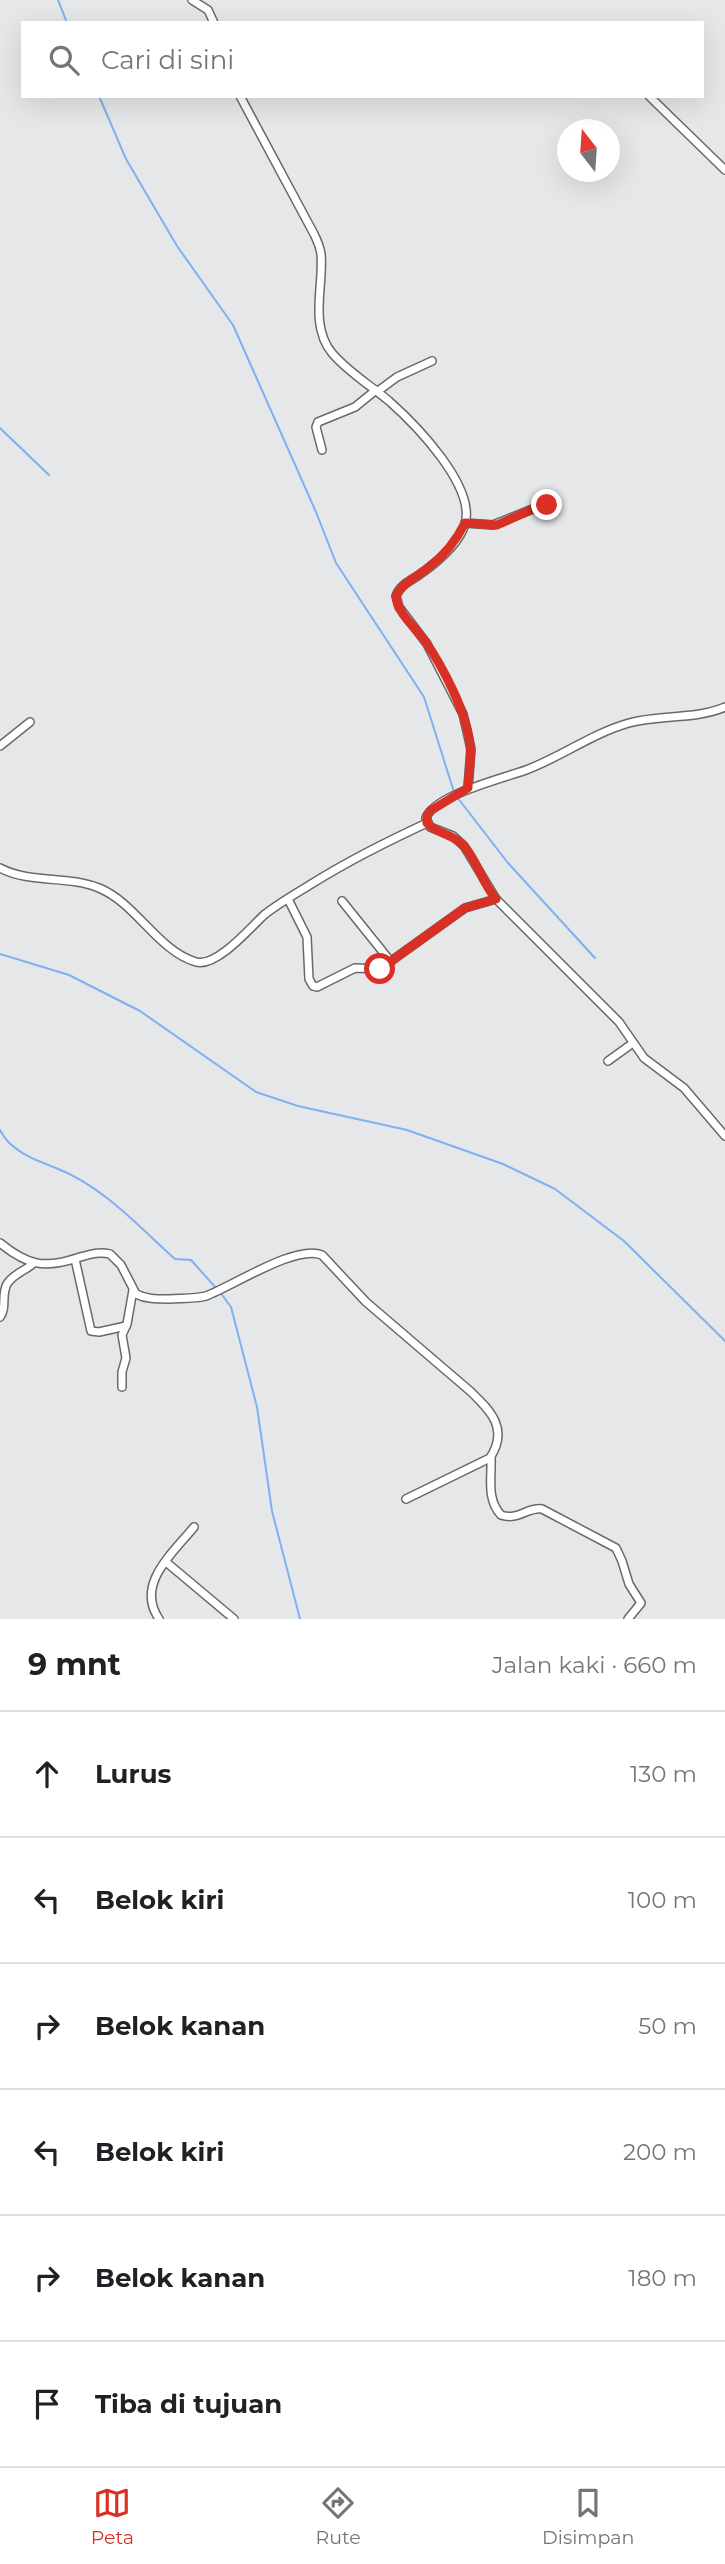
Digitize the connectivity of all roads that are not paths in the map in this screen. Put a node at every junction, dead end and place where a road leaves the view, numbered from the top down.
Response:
1 (192, 0) edge
2 (213, 21) edge
3 (241, 98) edge
4 (651, 98) edge
5 (725, 170) edge
6 (432, 361) dead end
7 (377, 391) junction
8 (322, 450) dead end
9 (555, 508) dead end
10 (465, 523) junction
11 (725, 707) edge
12 (30, 722) dead end
13 (0, 746) edge
14 (464, 790) junction
15 (427, 823) junction
16 (0, 868) edge
17 (288, 899) junction
18 (496, 899) junction
19 (342, 901) dead end
20 (391, 962) junction
21 (633, 1043) junction
22 (608, 1061) dead end
23 (725, 1136) edge
24 (0, 1243) edge
25 (75, 1259) junction
26 (34, 1263) junction
27 (133, 1290) junction
28 (0, 1317) edge
29 (126, 1326) junction
30 (122, 1387) dead end
31 (491, 1457) junction
32 (406, 1499) dead end
33 (194, 1527) dead end
34 (166, 1562) junction
35 (159, 1619) edge
36 (234, 1619) edge
37 (628, 1619) edge

1 - 2 street
3 - 7 street
4 - 5 street
6 - 7 street
7 - 8 street
7 - 10 street
9 - 10 street
10 - 14 street
11 - 14 street
12 - 13 street
14 - 15 street
15 - 17 street
15 - 18 street
16 - 17 street
17 - 20 street
18 - 20 street
18 - 21 street
19 - 20 street
21 - 22 street
21 - 23 street
24 - 26 street
25 - 26 street
25 - 27 street
25 - 29 street
26 - 28 street
27 - 29 street
27 - 31 street
29 - 30 street
31 - 32 street
31 - 37 street
33 - 34 street
34 - 35 street
34 - 36 street

